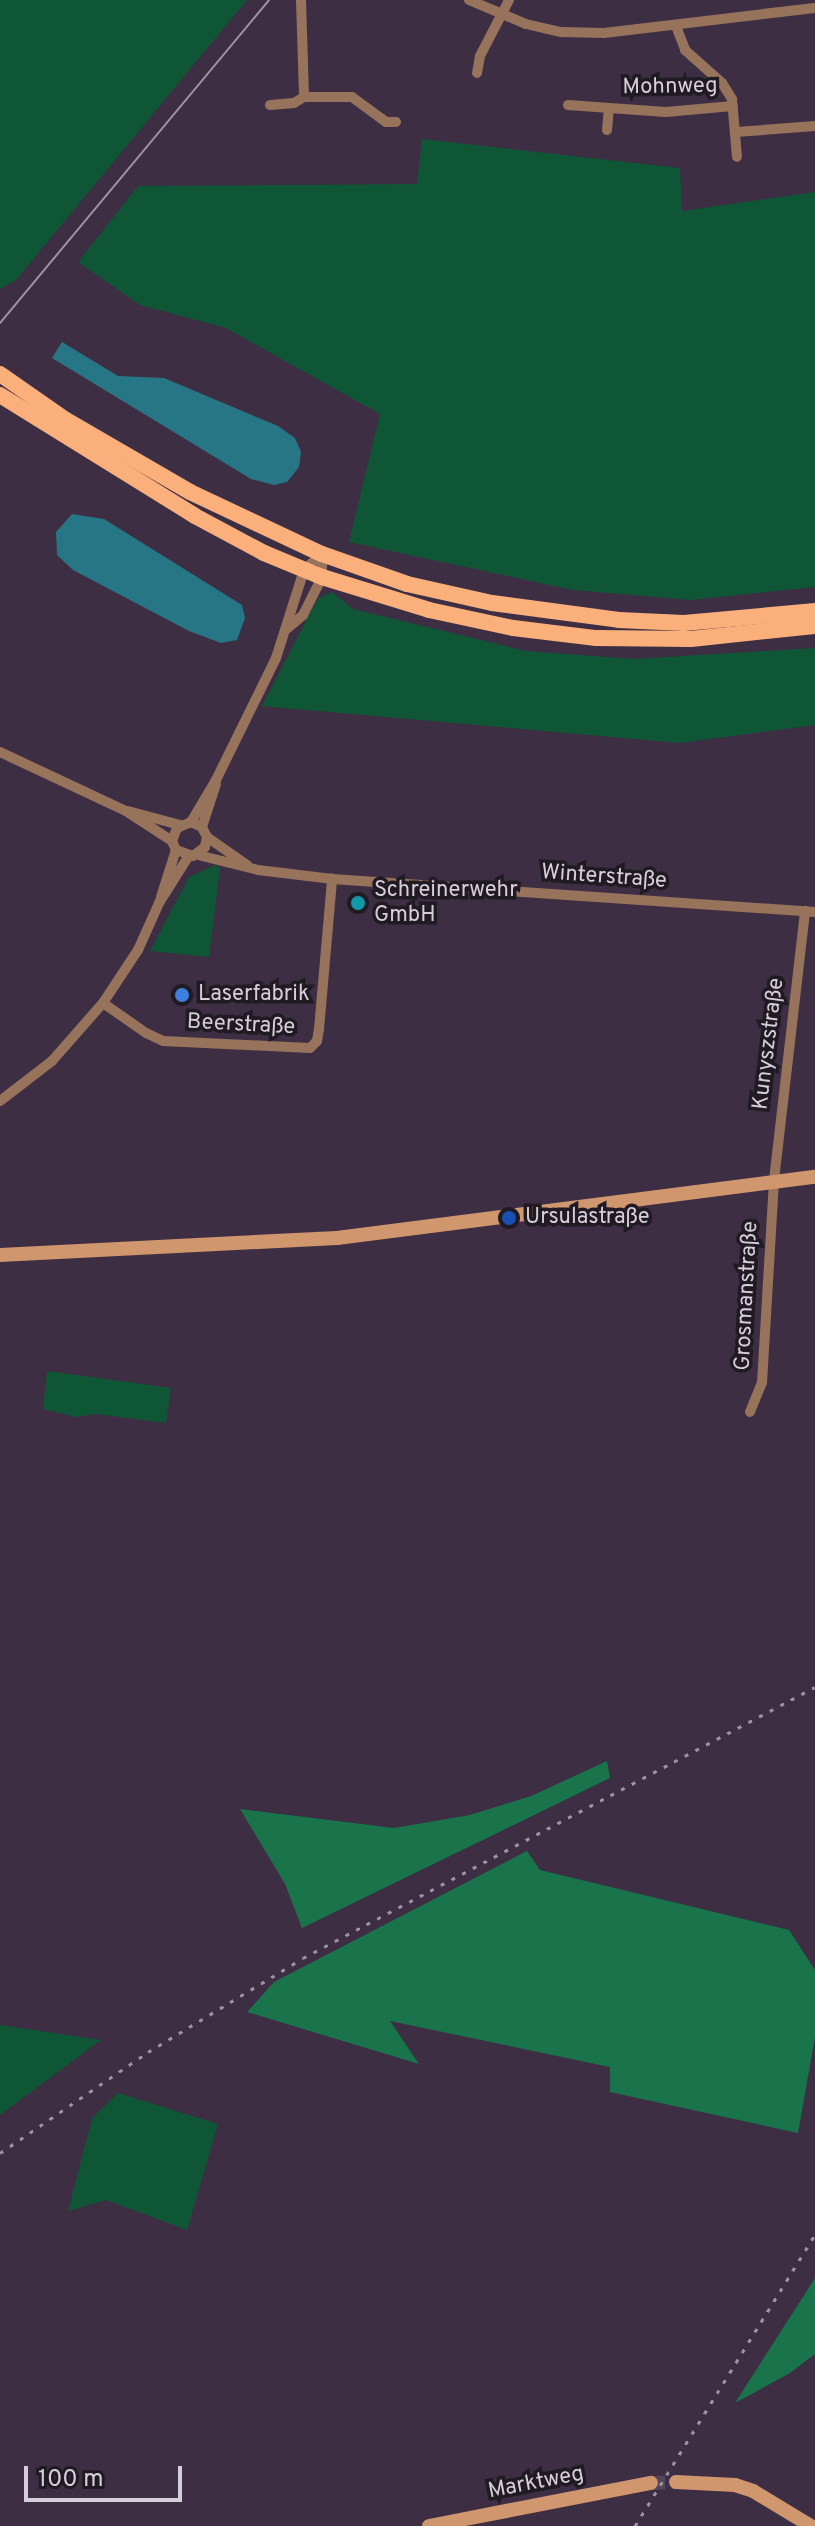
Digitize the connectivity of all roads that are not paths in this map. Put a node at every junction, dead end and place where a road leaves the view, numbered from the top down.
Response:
1 (301, 0) edge
2 (469, 0) edge
3 (509, 0) edge
4 (815, 8) edge
5 (500, 15) junction
6 (676, 26) junction
7 (477, 73) dead end
8 (304, 97) junction
9 (270, 105) dead end
10 (568, 105) dead end
11 (733, 106) junction
12 (609, 109) junction
13 (396, 122) dead end
14 (815, 126) edge
15 (607, 130) dead end
16 (736, 132) junction
17 (737, 157) dead end
18 (0, 374) edge
19 (0, 395) edge
20 (322, 554) junction
21 (304, 570) junction
22 (322, 577) junction
23 (815, 611) edge
24 (815, 626) edge
25 (288, 628) junction
26 (0, 752) edge
27 (216, 780) junction
28 (126, 811) junction
29 (185, 824) junction
30 (204, 832) junction
31 (174, 846) junction
32 (193, 856) junction
33 (248, 866) junction
34 (332, 879) junction
35 (159, 903) junction
36 (810, 912) edge
37 (103, 1003) junction
38 (0, 1101) edge
39 (815, 1177) edge
40 (774, 1180) junction
41 (0, 1255) edge
42 (750, 1412) dead end
43 (676, 2482) tunnel mouth
44 (651, 2483) tunnel mouth
45 (429, 2526) edge
46 (811, 2526) edge

1 - 8 street
2 - 5 street
3 - 5 street
4 - 6 street
5 - 6 street
5 - 7 street
6 - 11 street
8 - 9 street
8 - 13 street
10 - 12 street, Mohnweg
11 - 12 street, Mohnweg
11 - 16 street
12 - 15 street, Mohnweg
14 - 16 street
16 - 17 street
18 - 20 main road
19 - 21 main road
20 - 21 street
20 - 22 street
20 - 23 main road
21 - 22 main road
21 - 25 street
22 - 24 main road
22 - 25 street
25 - 27 street
26 - 28 street
27 - 29 street
27 - 30 street
28 - 29 street, Winterstraße
28 - 31 street, Winterstraße
29 - 30 street, Winterstraße
29 - 31 street
30 - 32 street
30 - 33 street, Winterstraße
31 - 32 street, Winterstraße
31 - 35 street
32 - 33 street, Winterstraße
32 - 35 street
33 - 34 street, Winterstraße
34 - 36 street, Winterstraße
34 - 37 street, Beerstraße
35 - 37 street
36 - 40 street, Kunyszstraße
37 - 38 street
39 - 40 street
40 - 41 street
40 - 42 street, Grosmanstraße
43 - 46 street
44 - 45 street, Marktweg

